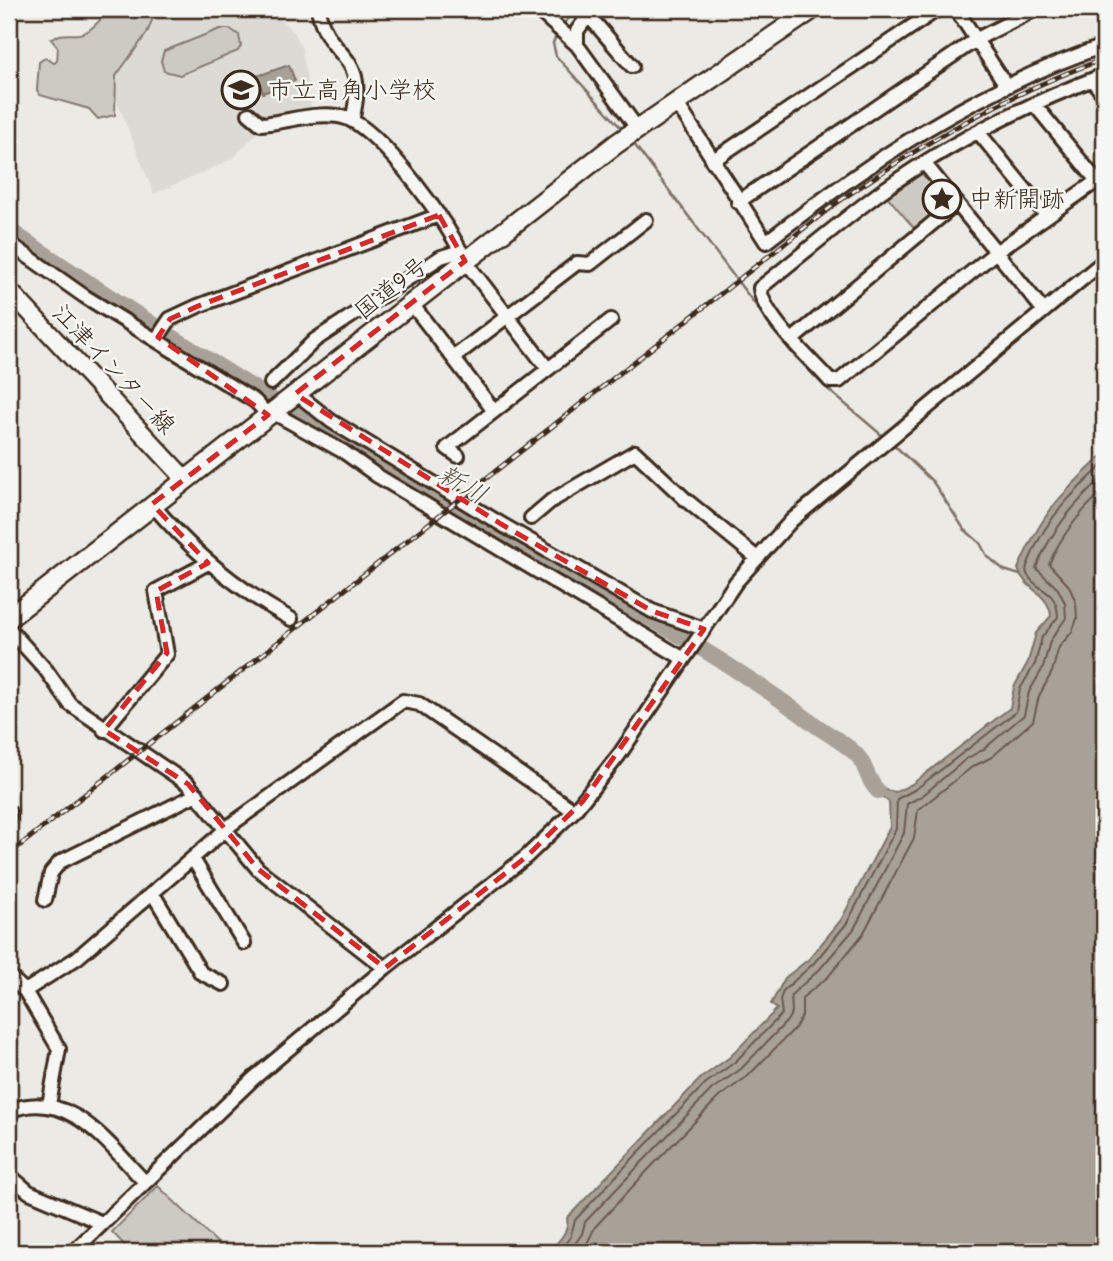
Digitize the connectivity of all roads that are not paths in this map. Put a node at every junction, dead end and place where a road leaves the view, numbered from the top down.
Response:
1 (318, 9) edge
2 (537, 9) edge
3 (813, 9) edge
4 (938, 9) edge
5 (956, 9) edge
6 (1036, 9) edge
7 (590, 12) edge
8 (977, 39) junction
9 (577, 45) junction
10 (1104, 46) edge
11 (632, 66) dead end
12 (1098, 78) edge
13 (1006, 85) junction
14 (1104, 95) edge
15 (676, 102) junction
16 (1034, 104) junction
17 (249, 114) dead end
18 (352, 121) junction
19 (638, 128) junction
20 (979, 133) junction
21 (712, 162) junction
22 (925, 164) junction
23 (1101, 179) edge
24 (738, 202) junction
25 (957, 204) junction
26 (439, 215) junction
27 (1047, 216) junction
28 (646, 220) dead end
29 (9, 243) edge
30 (996, 252) junction
31 (463, 256) junction
32 (1104, 261) edge
33 (9, 290) edge
34 (411, 303) junction
35 (1044, 311) junction
36 (507, 317) junction
37 (611, 320) dead end
38 (157, 338) junction
39 (793, 339) junction
40 (454, 357) junction
41 (548, 369) junction
42 (271, 383) dead end
43 (294, 395) junction
44 (494, 411) junction
45 (272, 412) junction
46 (458, 456) dead end
47 (185, 479) junction
48 (152, 504) junction
49 (531, 518) dead end
50 (757, 558) junction
51 (208, 563) junction
52 (9, 618) edge
53 (291, 619) dead end
54 (9, 629) edge
55 (703, 631) junction
56 (686, 656) junction
57 (104, 730) junction
58 (197, 794) junction
59 (574, 811) junction
60 (9, 812) edge
61 (9, 818) edge
62 (226, 831) junction
63 (193, 859) junction
64 (153, 894) junction
65 (45, 900) dead end
66 (244, 943) dead end
67 (385, 968) junction
68 (9, 976) edge
69 (223, 984) dead end
70 (25, 991) junction
71 (50, 1105) junction
72 (9, 1111) edge
73 (9, 1175) edge
74 (145, 1182) junction
75 (102, 1223) junction
76 (73, 1252) edge

1 - 18 street
2 - 9 street
3 - 15 highway, 国道9号
4 - 21 street
5 - 8 street
6 - 8 street
7 - 9 street
7 - 11 street
8 - 13 street
8 - 24 street
9 - 19 street
10 - 13 street
12 - 14 street
12 - 16 street
13 - 24 street
15 - 19 highway, 国道9号
15 - 21 street
16 - 20 street
16 - 23 street
17 - 18 street
18 - 26 street
19 - 31 highway, 国道9号
20 - 22 street
20 - 27 street
21 - 24 street
22 - 25 street
22 - 39 street
23 - 27 street
25 - 30 street
25 - 39 street
26 - 31 street
26 - 38 street
27 - 30 street
28 - 36 street
29 - 38 street
30 - 35 street
30 - 39 street
31 - 34 highway, 国道9号
31 - 36 street
31 - 42 street
32 - 35 street
33 - 47 main road, 江津インター線
34 - 40 street
34 - 43 highway, 国道9号
35 - 50 street
36 - 40 street
36 - 41 street
37 - 41 street
38 - 45 street
40 - 44 street
41 - 44 street
43 - 45 highway, 国道9号
43 - 55 street
44 - 46 street
45 - 47 highway, 国道9号
45 - 56 street
47 - 48 highway, 国道9号
48 - 51 street
48 - 52 highway, 国道9号
49 - 50 street
50 - 55 street
51 - 53 street
51 - 57 street
54 - 57 street
55 - 56 street
56 - 59 street
57 - 58 street
58 - 62 street
58 - 65 street
59 - 62 street
59 - 67 street
60 - 61 street
62 - 63 street
62 - 67 street
63 - 64 street
63 - 66 street
64 - 69 street
64 - 70 street
67 - 74 street
68 - 70 street
70 - 71 street
71 - 72 street
71 - 74 street
73 - 75 street
74 - 75 street
75 - 76 street

